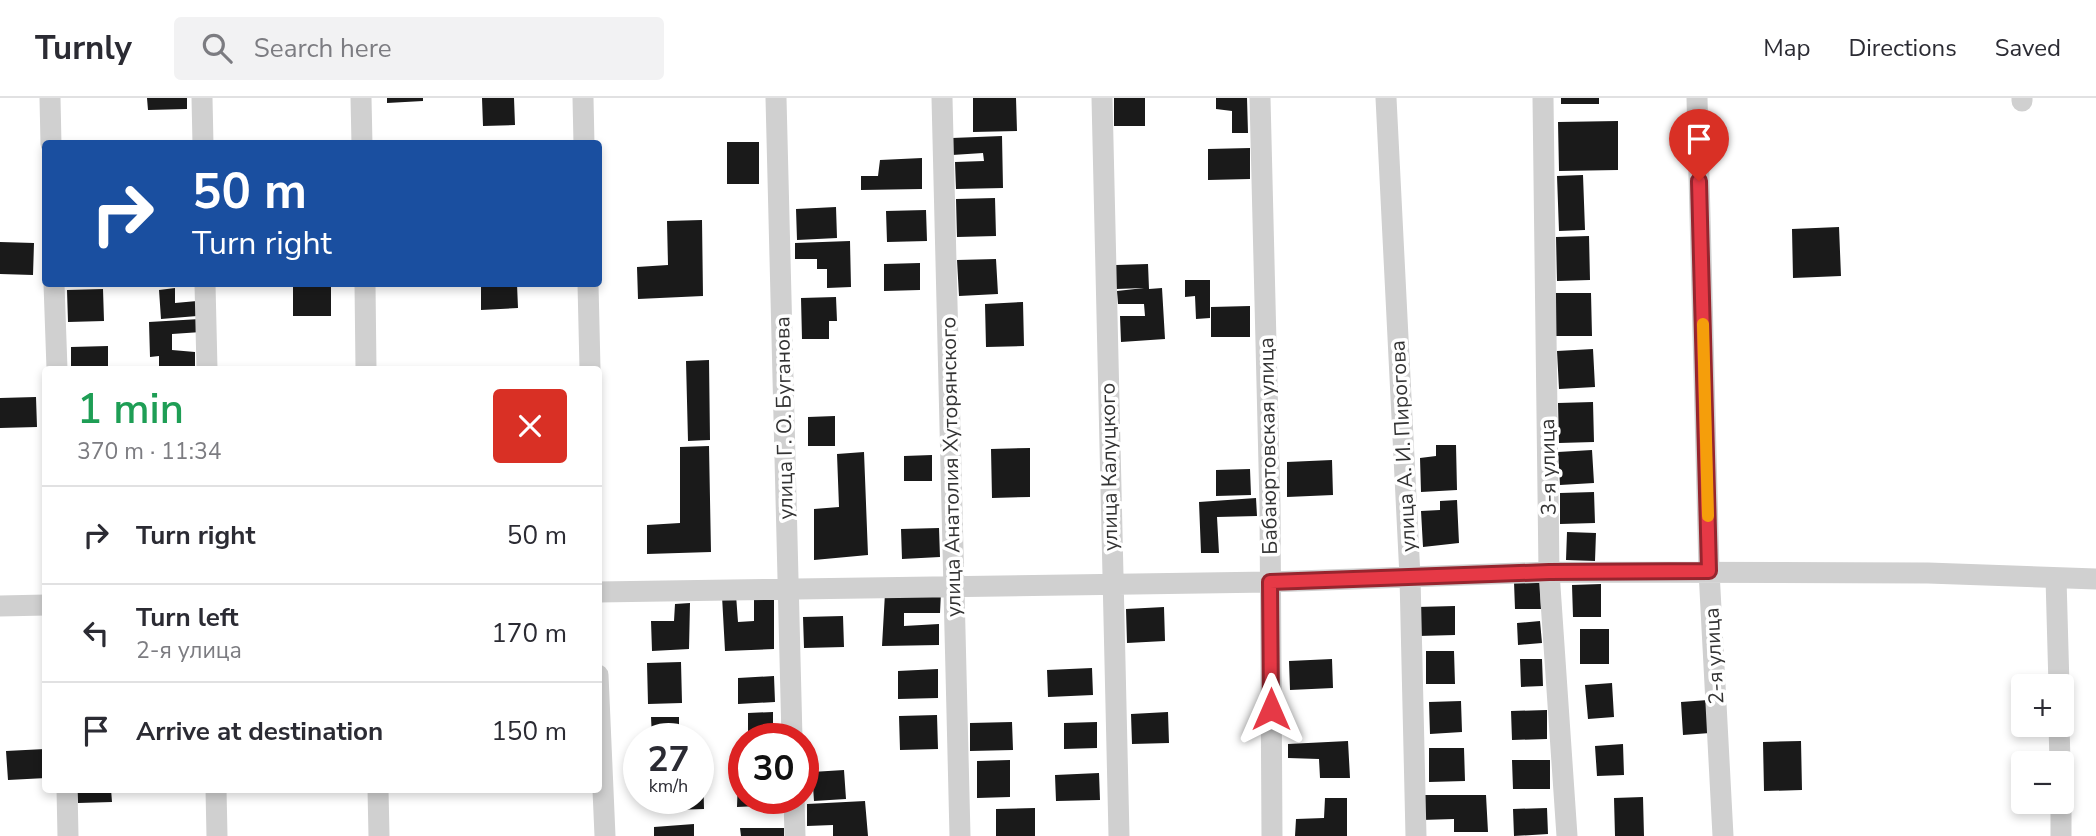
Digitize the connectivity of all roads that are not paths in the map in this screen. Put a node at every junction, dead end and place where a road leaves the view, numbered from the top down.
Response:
1 (50, 98) edge
2 (202, 98) edge
3 (361, 98) edge
4 (583, 98) edge
5 (776, 98) edge
6 (942, 98) edge
7 (1102, 98) edge
8 (1260, 98) edge
9 (1386, 98) edge
10 (1544, 98) edge
11 (1697, 98) edge
12 (51, 140) edge
13 (203, 140) edge
14 (362, 140) edge
15 (584, 140) edge
16 (54, 287) edge
17 (205, 287) edge
18 (365, 287) edge
19 (588, 287) edge
20 (57, 366) edge
21 (207, 366) edge
22 (366, 366) edge
23 (590, 366) edge
24 (1709, 571) junction
25 (1549, 572) junction
26 (1410, 577) junction
27 (2056, 578) junction
28 (2096, 579) edge
29 (1270, 582) junction
30 (1111, 585) junction
31 (954, 586) junction
32 (789, 588) junction
33 (602, 592) edge
34 (42, 605) edge
35 (0, 606) edge
36 (2059, 674) edge
37 (792, 723) edge
38 (602, 767) edge
39 (67, 793) edge
40 (216, 793) edge
41 (378, 793) edge
42 (794, 814) edge
43 (2061, 814) edge
44 (68, 836) edge
45 (218, 836) edge
46 (380, 836) edge
47 (605, 836) edge
48 (795, 836) edge
49 (960, 836) edge
50 (1119, 836) edge
51 (1272, 836) edge
52 (1416, 836) edge
53 (1567, 836) edge
54 (1723, 836) edge
55 (2061, 836) edge

1 - 12 street
2 - 13 street
3 - 14 street
4 - 15 street
5 - 32 street, улица Г. О. Буганова
6 - 31 street, улица Анатолия Хуторянского
7 - 30 street, улица Калуцкого
8 - 29 street, Бабаюртовская улица
9 - 26 street, улица А. И. Пирогова
10 - 25 street, 3-я улица
11 - 24 street, 2-я улица
16 - 20 street
17 - 21 street
18 - 22 street
19 - 23 street
24 - 25 street
24 - 27 street
24 - 54 street, 2-я улица
25 - 26 street
25 - 53 street, 3-я улица
26 - 29 street
26 - 52 street, улица А. И. Пирогова
27 - 28 street
27 - 36 street
29 - 30 street
29 - 51 street, Бабаюртовская улица
30 - 31 street
30 - 50 street, улица Калуцкого
31 - 32 street
31 - 49 street, улица Анатолия Хуторянского
32 - 33 street
32 - 37 street, улица Г. О. Буганова
34 - 35 street
38 - 47 street
39 - 44 street
40 - 45 street
41 - 46 street
42 - 48 street
43 - 55 street

